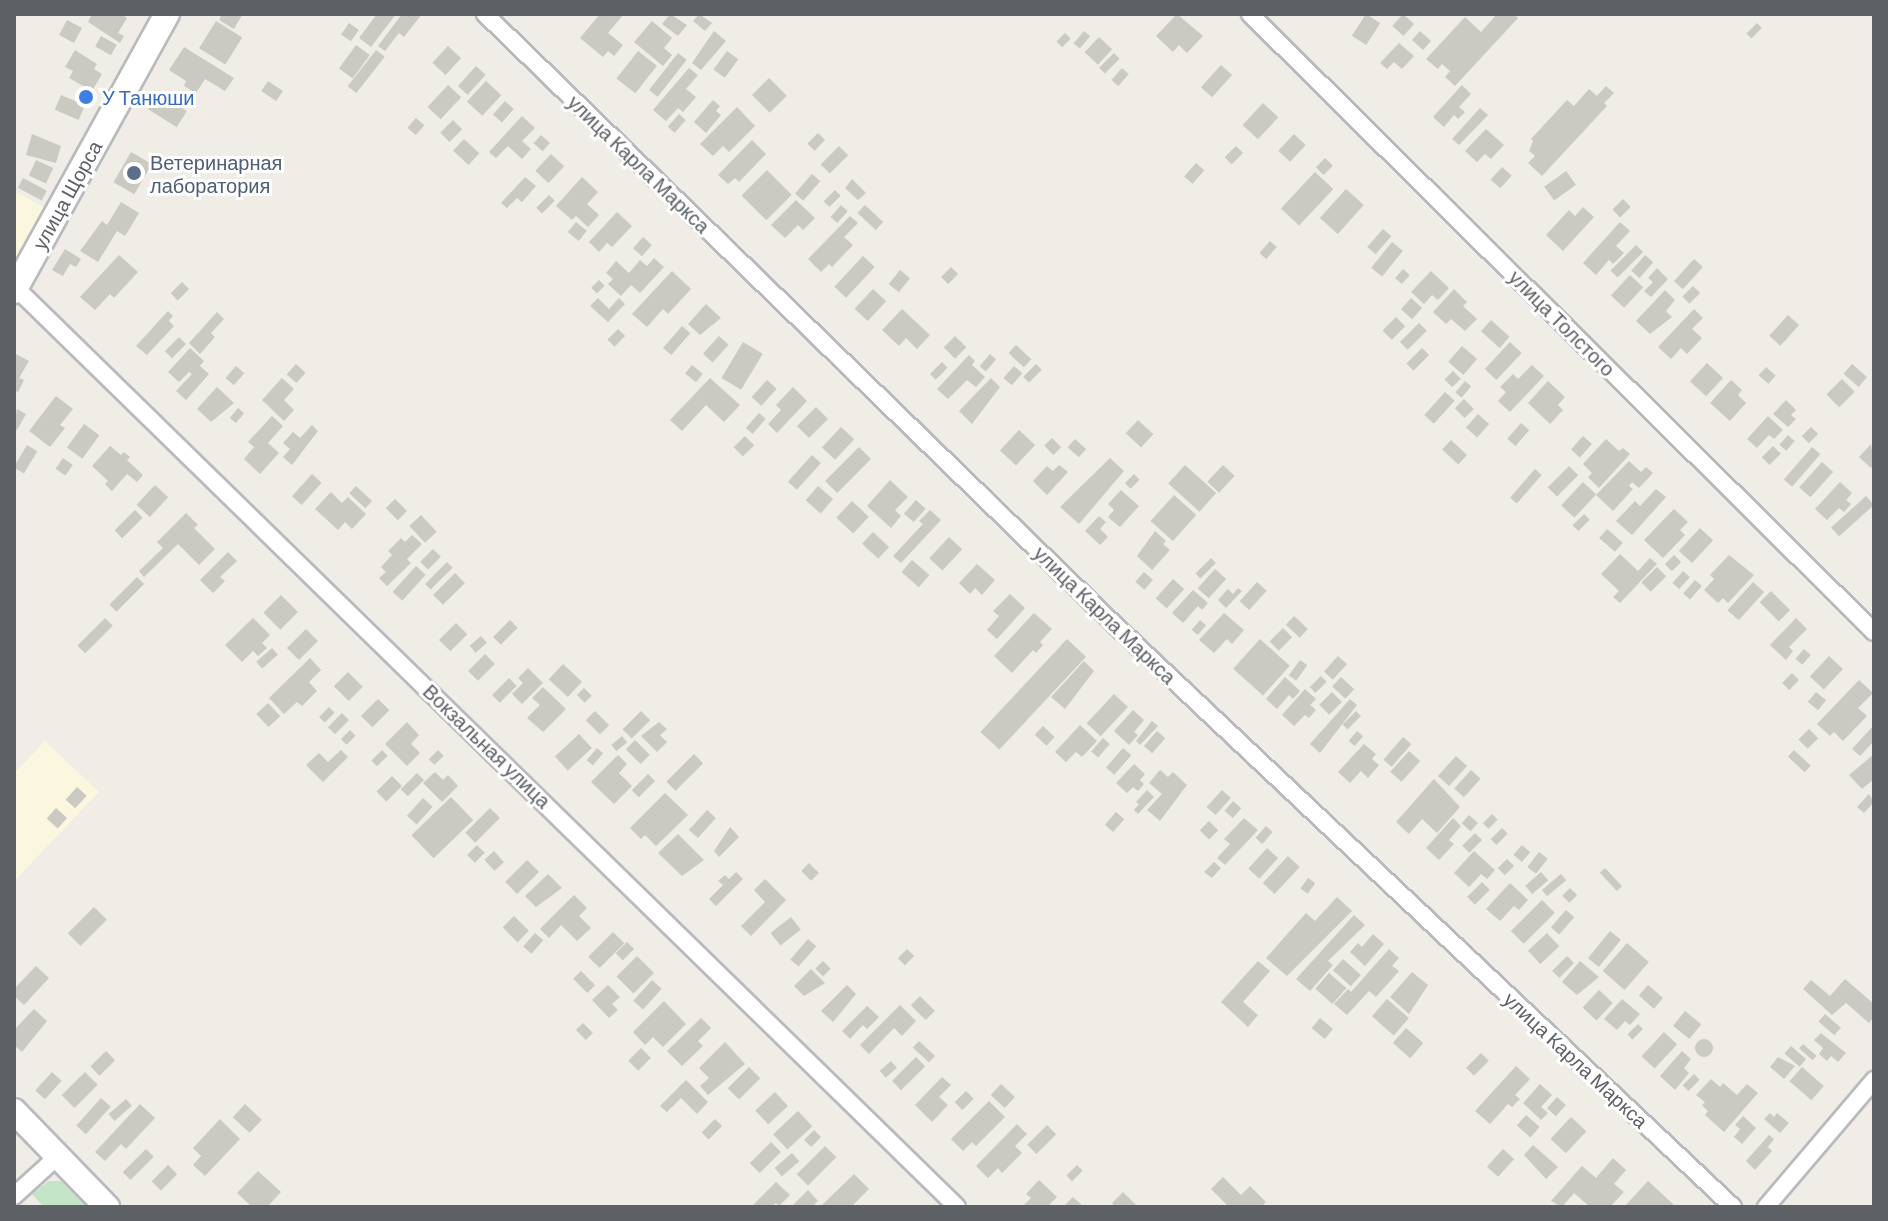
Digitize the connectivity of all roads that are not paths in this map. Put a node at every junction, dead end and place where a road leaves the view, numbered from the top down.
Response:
1 (167, 14) edge
2 (485, 14) edge
3 (1251, 14) edge
4 (15, 290) edge
5 (1874, 629) edge
6 (1874, 1080) edge
7 (14, 1111) edge
8 (58, 1156) junction
9 (14, 1196) edge
10 (107, 1207) edge
11 (957, 1207) edge
12 (1733, 1207) edge
13 (1766, 1207) edge

1 - 4 main road, улица Щорса
2 - 12 street, улица Карла Маркса
3 - 5 street, улица Толстого
4 - 11 street, Вокзальная улица
6 - 13 street
7 - 8 main road
8 - 9 street
8 - 10 main road

